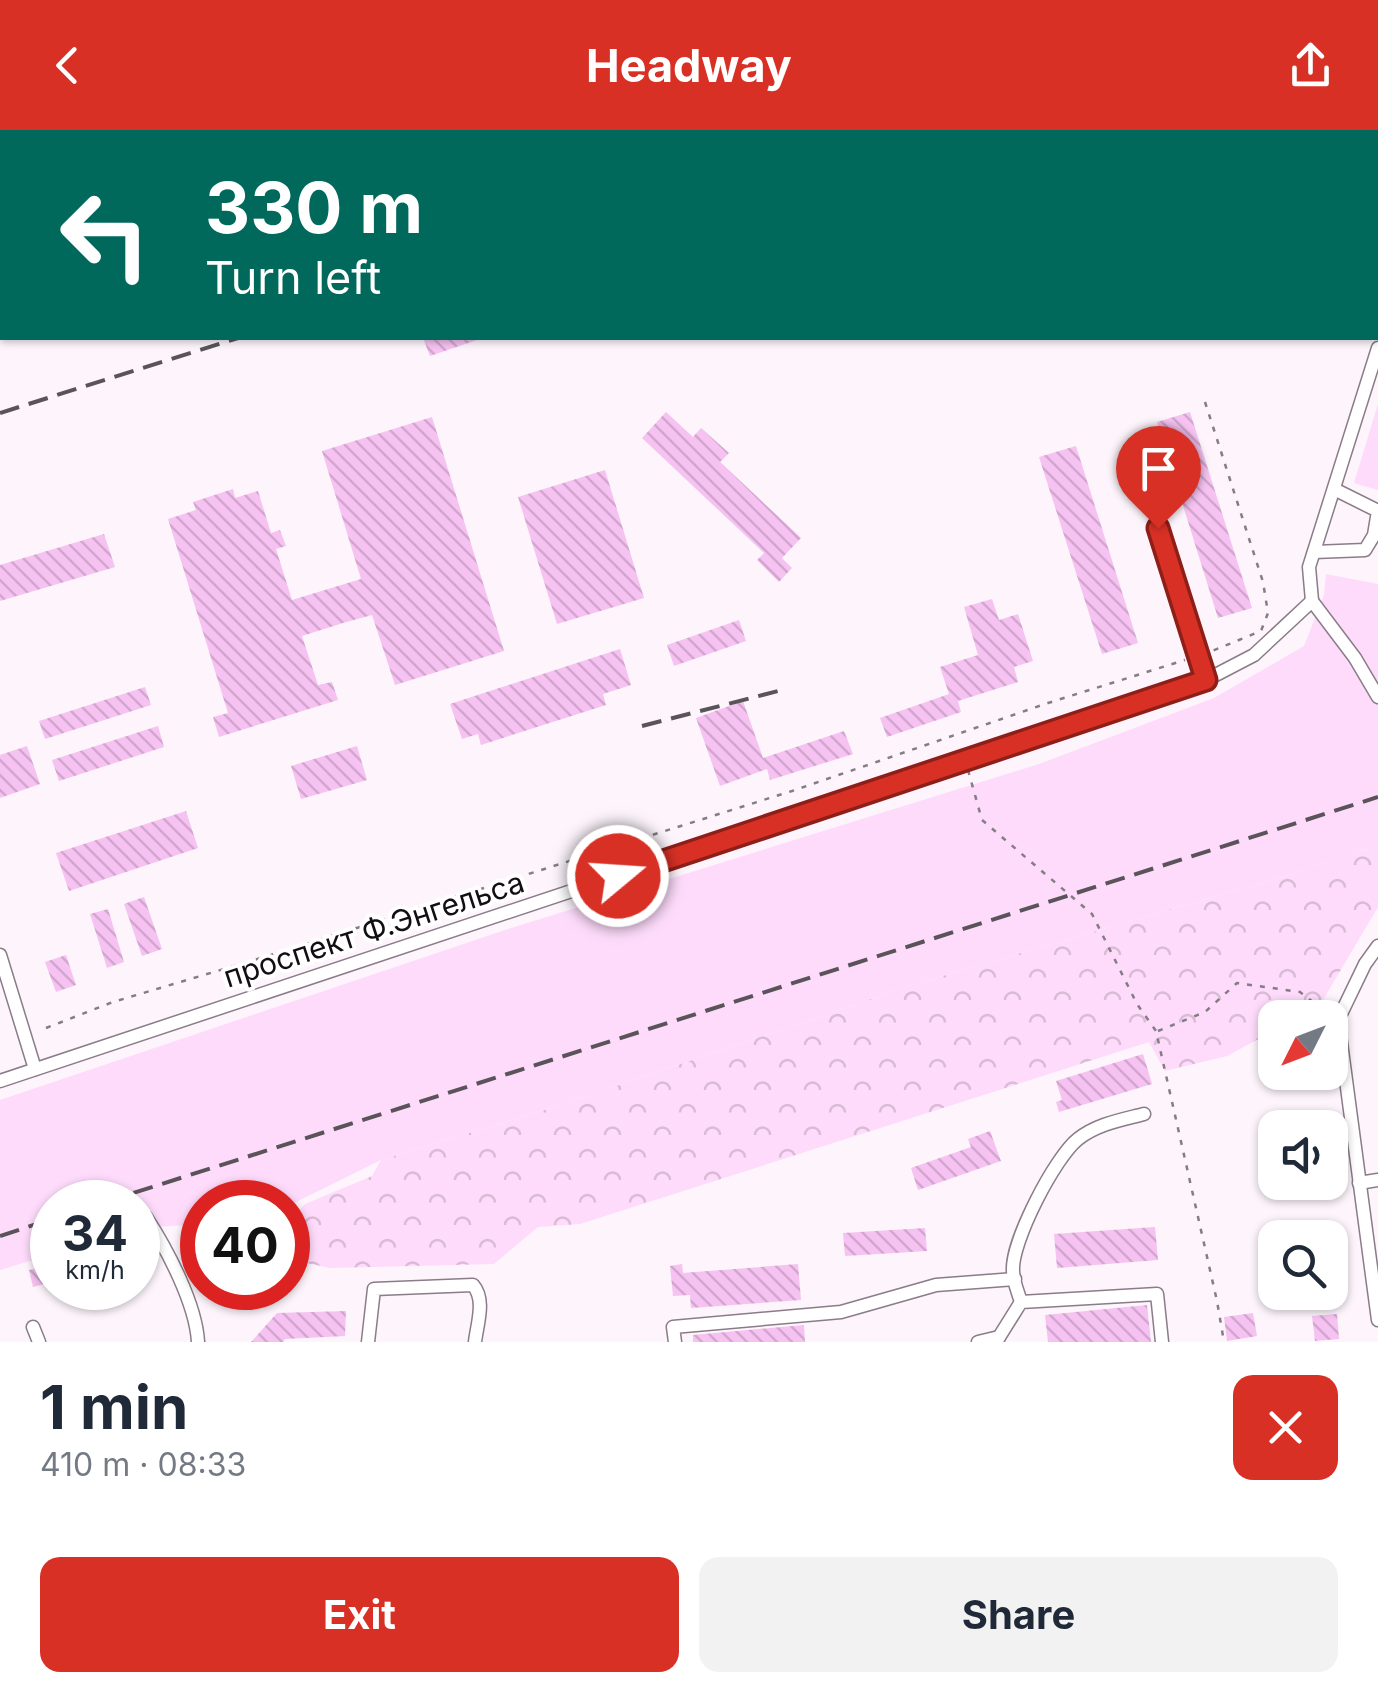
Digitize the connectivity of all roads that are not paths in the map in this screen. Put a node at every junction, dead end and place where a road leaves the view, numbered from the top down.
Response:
1 (1378, 348) edge
2 (1334, 489) junction
3 (1158, 528) dead end
4 (1314, 552) junction
5 (1312, 602) junction
6 (1206, 680) junction
7 (1378, 697) edge
8 (1378, 946) edge
9 (0, 955) edge
10 (35, 1069) junction
11 (0, 1081) edge
12 (1144, 1114) dead end
13 (1378, 1180) edge
14 (1359, 1183) junction
15 (160, 1238) edge
16 (1015, 1279) junction
17 (1376, 1288) edge
18 (1021, 1302) junction
19 (1378, 1320) edge
20 (32, 1327) dead end
21 (998, 1339) edge
22 (39, 1342) edge
23 (198, 1342) edge
24 (368, 1342) edge
25 (475, 1342) edge
26 (675, 1342) edge
27 (978, 1342) edge
28 (1162, 1342) edge

1 - 2 street
2 - 4 street
2 - 4 street
3 - 6 street
4 - 5 street
5 - 6 street, проспект Ф.Энгельса
5 - 7 street
6 - 10 street, проспект Ф.Энгельса
8 - 14 street
9 - 10 street
10 - 11 street, проспект Ф.Энгельса
12 - 16 street
13 - 14 street
14 - 17 street
15 - 23 street
16 - 18 street
16 - 26 street
17 - 19 street
18 - 21 street
18 - 28 street
20 - 22 street
21 - 27 street
24 - 25 street

